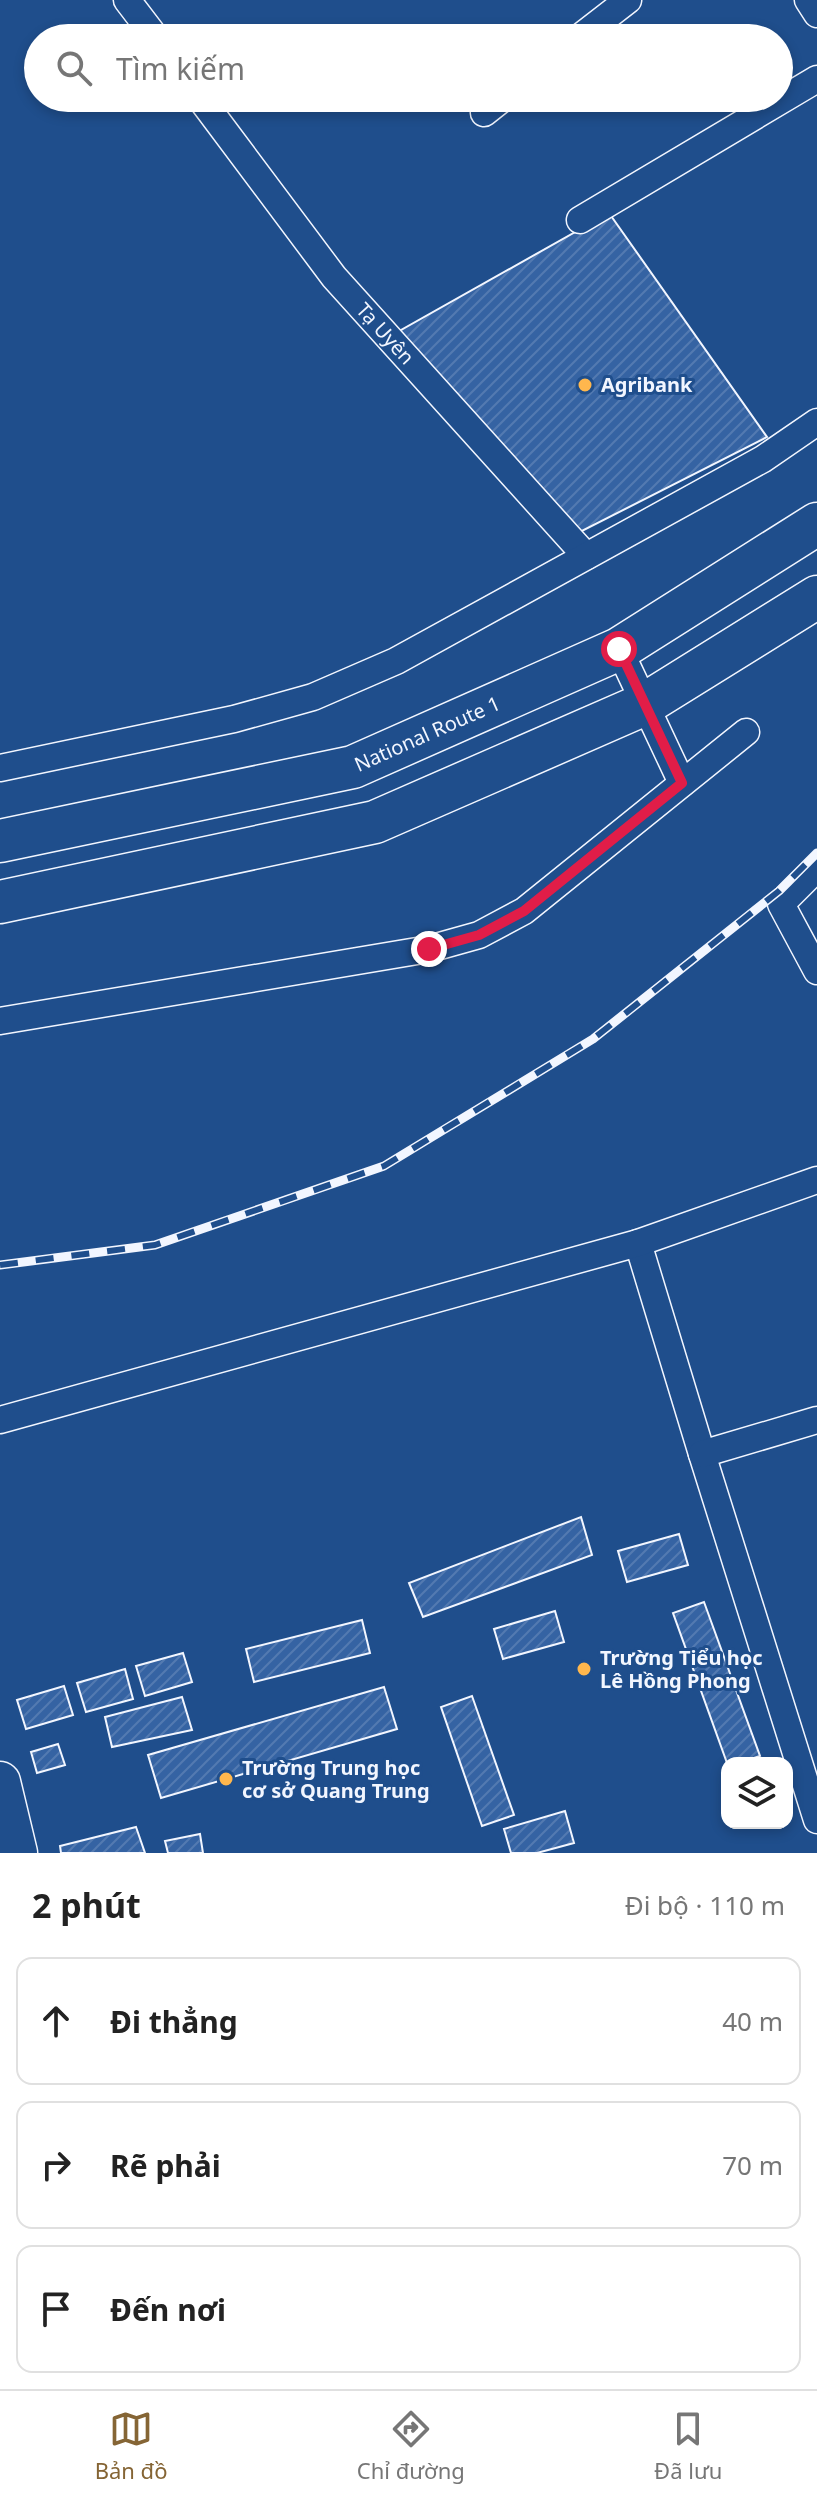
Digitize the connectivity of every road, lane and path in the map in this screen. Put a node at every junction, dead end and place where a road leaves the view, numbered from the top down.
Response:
1 (127, 0) edge
2 (628, 0) edge
3 (808, 0) edge
4 (817, 14) edge
5 (145, 24) edge
6 (597, 24) edge
7 (817, 79) edge
8 (793, 93) edge
9 (210, 112) edge
10 (762, 112) edge
11 (580, 220) dead end
12 (817, 422) edge
13 (817, 524) edge
14 (586, 556) junction
15 (817, 597) edge
16 (619, 649) junction
17 (645, 704) junction
18 (746, 732) dead end
19 (0, 768) edge
20 (682, 783) junction
21 (0, 841) edge
22 (817, 868) edge
23 (0, 902) edge
24 (817, 971) edge
25 (0, 1021) edge
26 (817, 1180) edge
27 (638, 1243) junction
28 (0, 1420) edge
29 (817, 1420) edge
30 (702, 1454) junction
31 (1, 1790) edge
32 (817, 1820) edge
33 (17, 1853) edge

1 - 5 street
2 - 6 street
3 - 4 street
7 - 8 street
9 - 14 street, Tạ Uyên
10 - 11 street
12 - 14 street
13 - 16 highway, National Route 1
14 - 19 street
15 - 17 highway
16 - 17 street
16 - 21 highway, National Route 1
17 - 20 street
17 - 23 highway
18 - 20 street
20 - 25 street
22 - 24 street
26 - 27 street
27 - 28 street
27 - 30 street
29 - 30 street
30 - 32 street
31 - 33 main road

